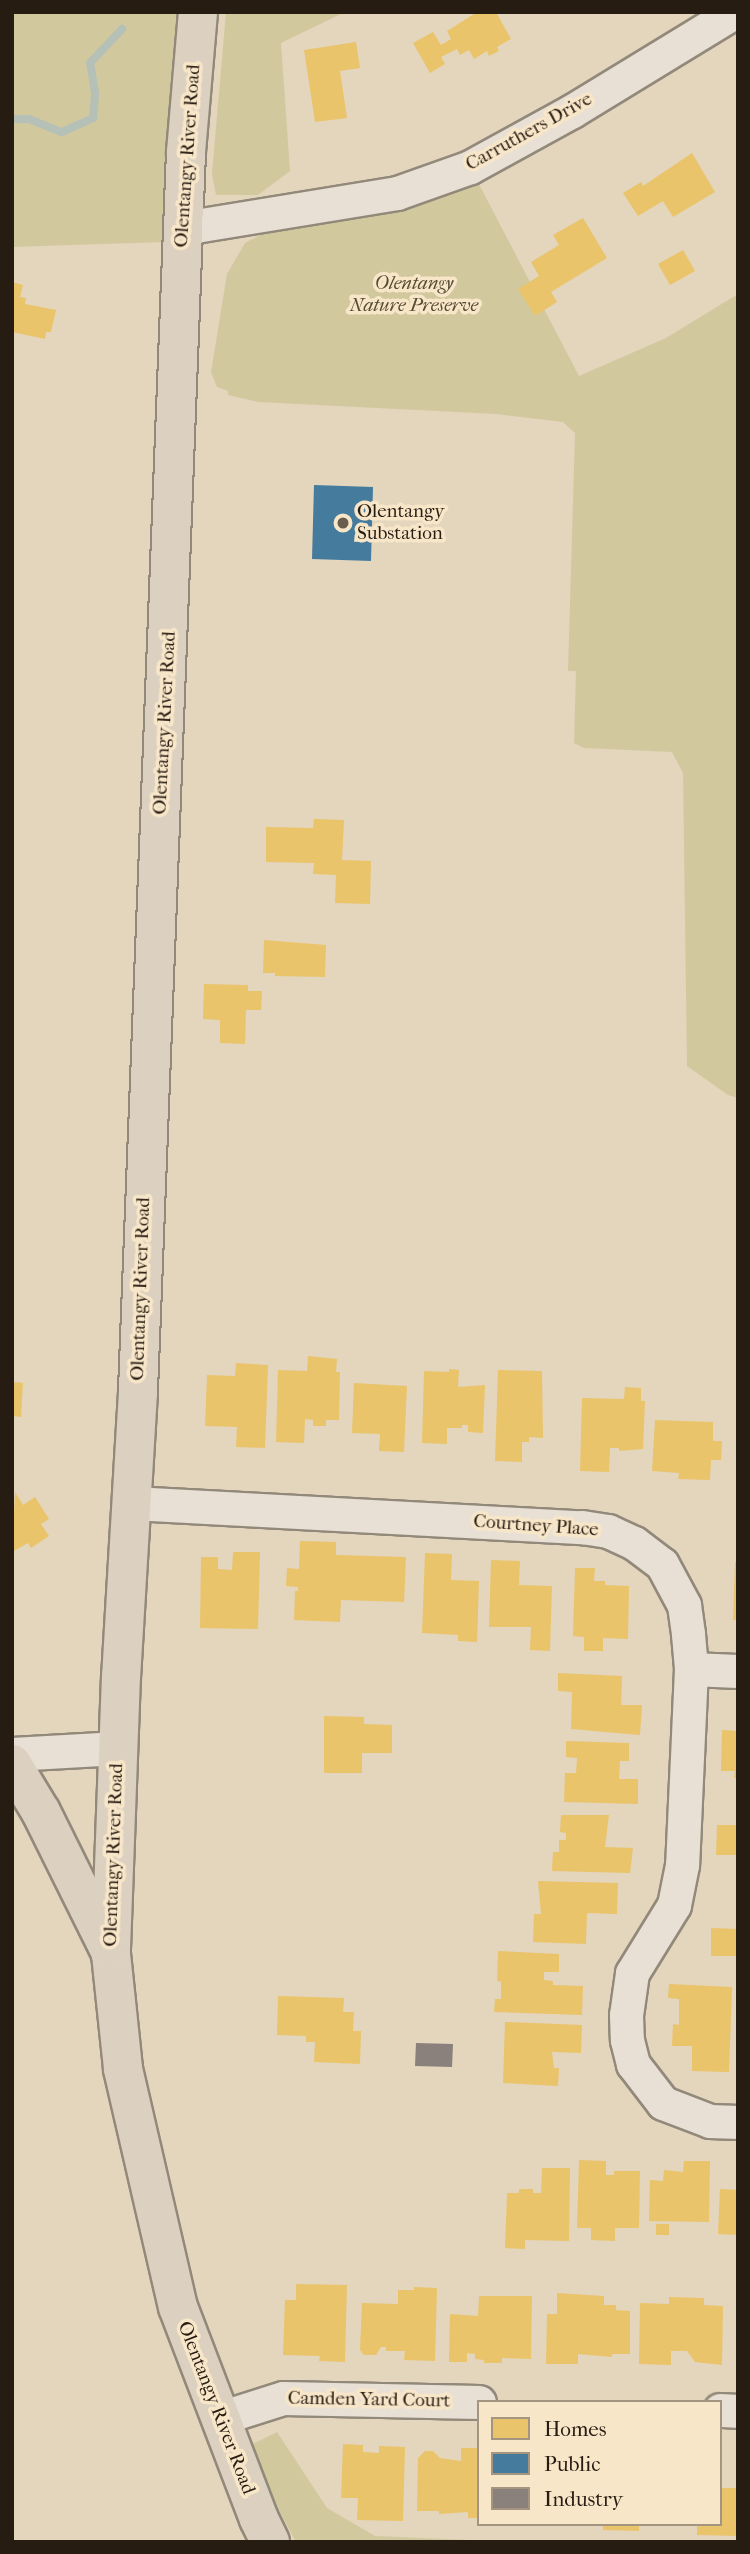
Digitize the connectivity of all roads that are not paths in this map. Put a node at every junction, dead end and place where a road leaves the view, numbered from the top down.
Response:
1 (198, 12) edge
2 (734, 12) edge
3 (183, 228) junction
4 (132, 1503) junction
5 (691, 1669) junction
6 (738, 1671) edge
7 (118, 1748) junction
8 (12, 1754) edge
9 (12, 1764) edge
10 (111, 1954) junction
11 (738, 2122) edge
12 (477, 2402) edge
13 (220, 2418) junction
14 (270, 2542) edge

1 - 3 main road, Olentangy River Road
2 - 3 street, Carruthers Drive
3 - 4 main road, Olentangy River Road
4 - 5 street, Courtney Place
4 - 7 main road, Olentangy River Road
5 - 6 street
5 - 11 street, Courtney Place
7 - 8 street
7 - 10 main road, Olentangy River Road
9 - 10 main road
10 - 13 main road, Olentangy River Road
12 - 13 street, Camden Yard Court
13 - 14 main road, Olentangy River Road

